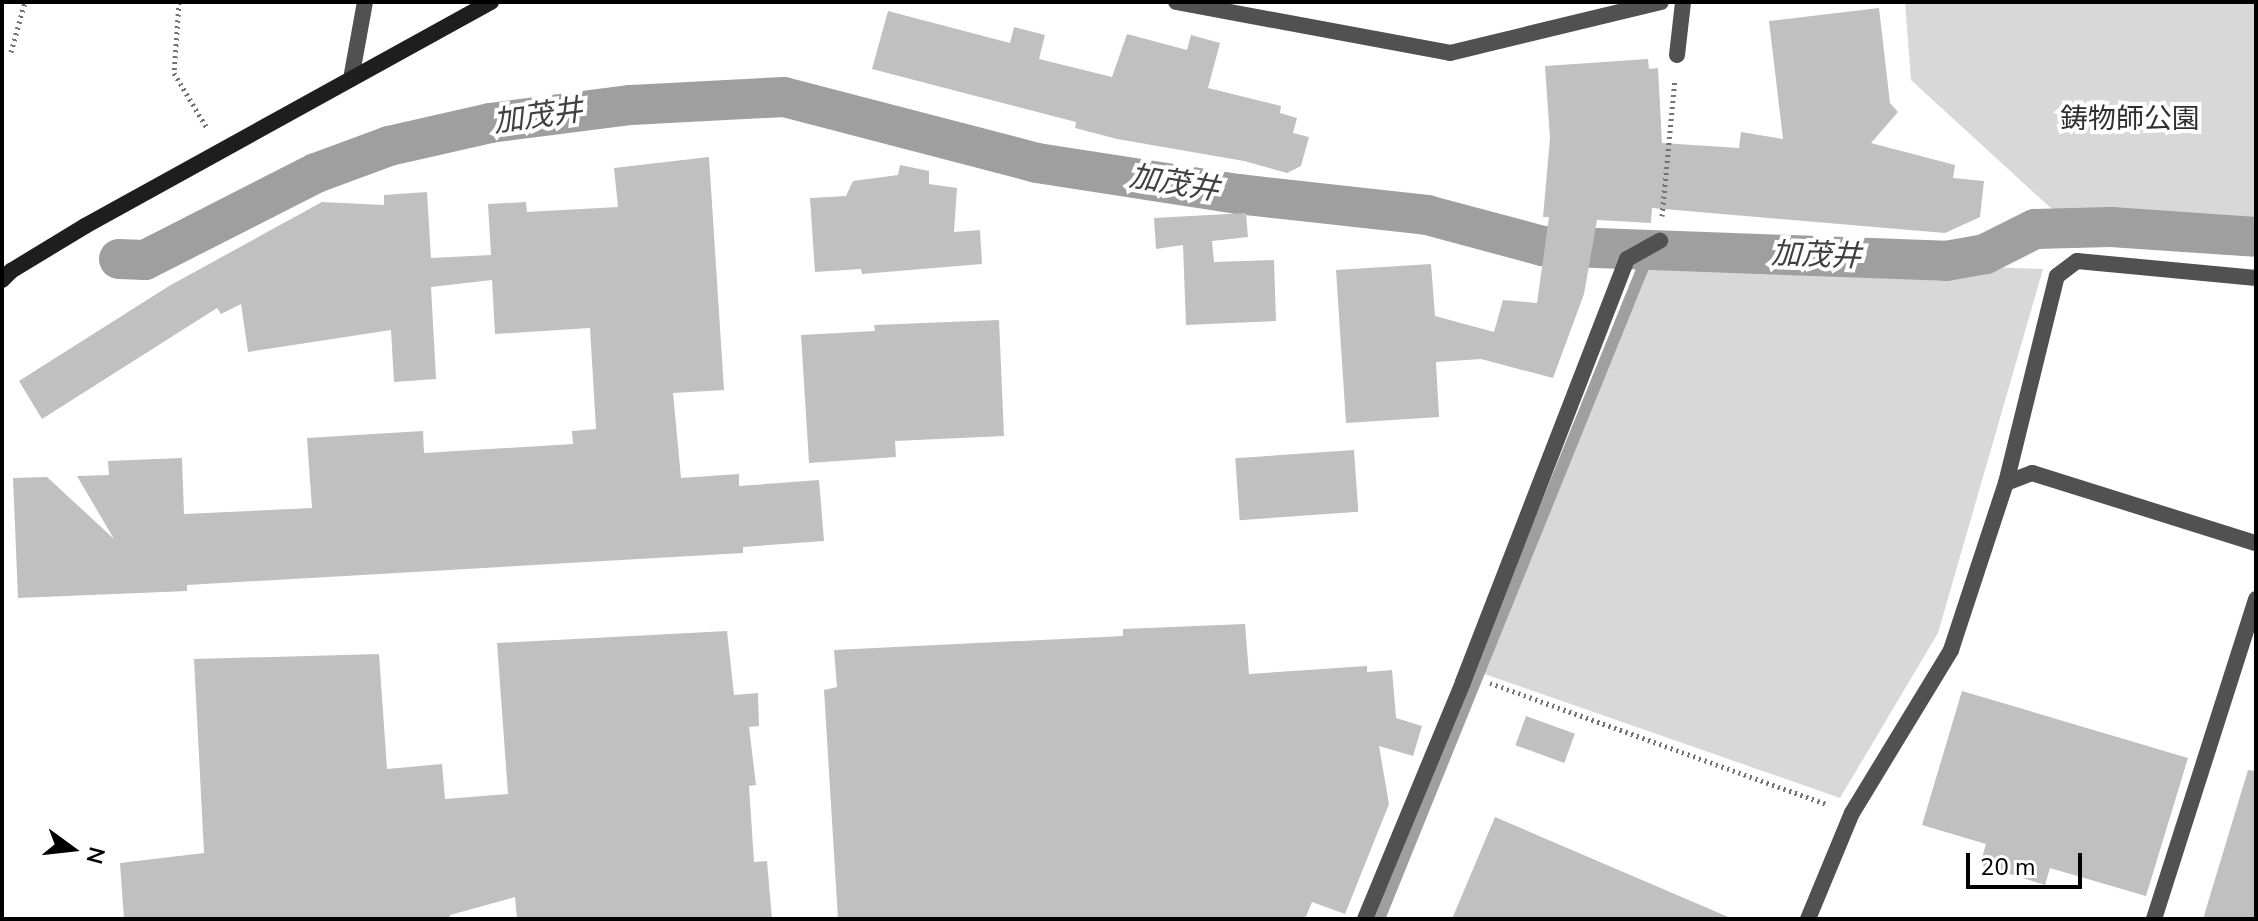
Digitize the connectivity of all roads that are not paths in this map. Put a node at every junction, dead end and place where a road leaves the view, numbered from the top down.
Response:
1 (365, 2) edge
2 (491, 2) edge
3 (1176, 2) edge
4 (1661, 2) edge
5 (1683, 2) edge
6 (1677, 55) road end
7 (351, 79) junction
8 (1660, 241) road end
9 (2256, 278) edge
10 (2, 280) edge
11 (2006, 483) junction
12 (2256, 543) edge
13 (2256, 599) edge
14 (1365, 919) edge
15 (1808, 919) edge
16 (2154, 919) edge

1 - 7 street
2 - 7 street
3 - 4 street
5 - 6 street
7 - 10 street
8 - 14 street
9 - 11 street
11 - 12 street
11 - 15 street
13 - 16 street

